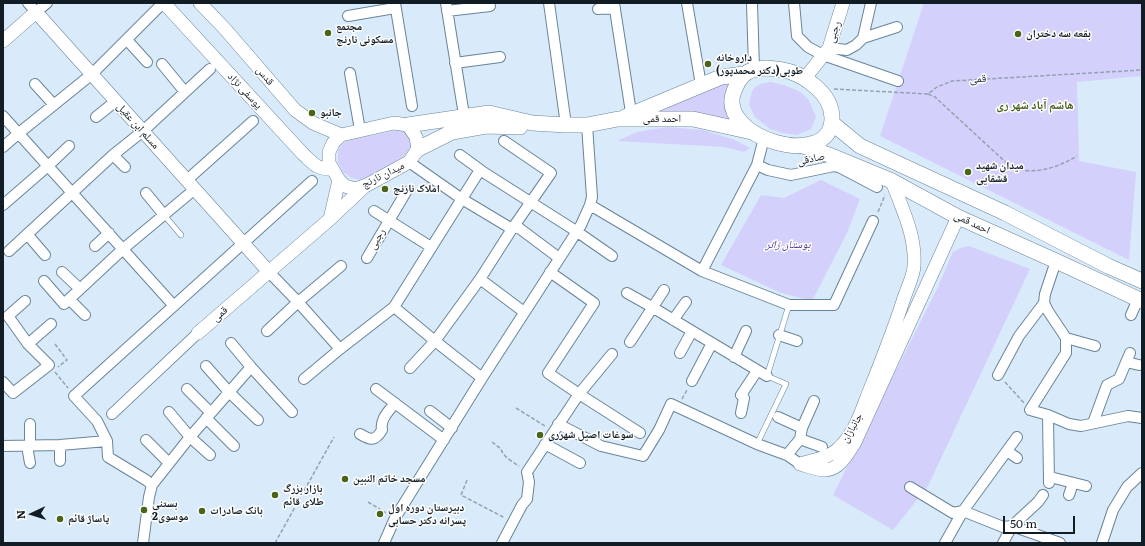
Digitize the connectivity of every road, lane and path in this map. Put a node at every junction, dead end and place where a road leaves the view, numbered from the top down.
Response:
1 (47, 3) edge
2 (164, 3) edge
3 (200, 3) edge
4 (549, 3) edge
5 (687, 3) edge
6 (752, 3) edge
7 (794, 3) edge
8 (843, 3) edge
9 (871, 3) edge
10 (614, 5) edge
11 (395, 6) edge
12 (490, 6) dead end
13 (446, 7) edge
14 (32, 8) edge
15 (598, 9) dead end
16 (348, 16) dead end
17 (897, 27) dead end
18 (863, 38) junction
19 (127, 40) junction
20 (3, 41) edge
21 (826, 52) junction
22 (500, 57) dead end
23 (147, 62) dead end
24 (456, 63) junction
25 (162, 64) dead end
26 (210, 69) dead end
27 (1142, 70) edge
28 (749, 71) junction
29 (350, 73) dead end
30 (92, 74) junction
31 (805, 78) junction
32 (898, 81) dead end
33 (35, 84) dead end
34 (701, 85) junction
35 (818, 89) junction
36 (185, 92) junction
37 (928, 94) junction
38 (116, 101) junction
39 (54, 105) junction
40 (412, 106) dead end
41 (3, 116) edge
42 (466, 117) junction
43 (96, 118) dead end
44 (627, 118) junction
45 (253, 121) dead end
46 (532, 123) junction
47 (832, 123) junction
48 (408, 125) junction
49 (566, 125) junction
50 (587, 125) junction
51 (360, 130) junction
52 (143, 131) junction
53 (19, 133) junction
54 (341, 135) junction
55 (758, 135) junction
56 (504, 141) dead end
57 (69, 146) dead end
58 (803, 146) junction
59 (3, 147) edge
60 (418, 149) junction
61 (113, 155) junction
62 (460, 155) dead end
63 (1077, 156) dead end
64 (409, 162) junction
65 (757, 165) junction
66 (48, 166) junction
67 (125, 167) dead end
68 (331, 169) junction
69 (482, 170) junction
70 (339, 180) junction
71 (312, 181) dead end
72 (892, 181) junction
73 (191, 184) junction
74 (367, 185) junction
75 (877, 187) joint
76 (406, 192) dead end
77 (72, 193) junction
78 (146, 193) dead end
79 (462, 199) junction
80 (531, 202) junction
81 (3, 205) edge
82 (590, 205) junction
83 (374, 211) dead end
84 (164, 215) junction
85 (958, 217) junction
86 (330, 218) junction
87 (388, 220) junction
88 (873, 221) joint
89 (514, 227) junction
90 (576, 231) junction
91 (109, 233) junction
92 (27, 234) junction
93 (182, 235) dead end
94 (244, 243) junction
95 (95, 246) dead end
96 (431, 247) junction
97 (123, 249) junction
98 (9, 251) dead end
99 (45, 255) dead end
100 (612, 256) dead end
101 (367, 258) dead end
102 (559, 258) junction
103 (1056, 260) junction
104 (341, 266) dead end
105 (702, 271) junction
106 (62, 272) dead end
107 (269, 272) junction
108 (550, 272) junction
109 (480, 279) junction
110 (44, 281) dead end
111 (1142, 281) edge
112 (80, 289) junction
113 (664, 290) dead end
114 (627, 293) dead end
115 (69, 298) junction
116 (1140, 300) edge
117 (25, 301) dead end
118 (298, 302) junction
119 (686, 302) dead end
120 (1044, 303) junction
121 (789, 305) junction
122 (174, 306) junction
123 (394, 307) junction
124 (652, 307) junction
125 (524, 312) junction
126 (85, 315) dead end
127 (1131, 315) dead end
128 (673, 320) junction
129 (51, 324) dead end
130 (267, 331) dead end
131 (692, 331) junction
132 (746, 331) dead end
133 (198, 333) joint
134 (779, 335) junction
135 (1066, 338) junction
136 (797, 341) dead end
137 (435, 342) junction
138 (630, 342) dead end
139 (712, 343) junction
140 (28, 344) junction
141 (55, 344) dead end
142 (231, 344) dead end
143 (1095, 346) dead end
144 (340, 349) junction
145 (680, 353) dead end
146 (612, 354) dead end
147 (734, 357) junction
148 (1139, 365) dead end
149 (206, 366) dead end
150 (251, 367) junction
151 (410, 368) dead end
152 (757, 371) junction
153 (998, 374) joint
154 (766, 376) junction
155 (482, 378) junction
156 (304, 380) dead end
157 (3, 382) edge
158 (692, 382) joint
159 (187, 388) dead end
160 (376, 390) dead end
161 (229, 392) junction
162 (579, 394) junction
163 (74, 396) junction
164 (814, 401) dead end
165 (395, 403) junction
166 (678, 406) junction
167 (516, 408) dead end
168 (1030, 410) junction
169 (430, 411) dead end
170 (169, 412) dead end
171 (292, 412) dead end
172 (741, 413) dead end
173 (112, 414) dead end
174 (208, 416) junction
175 (1053, 416) junction
176 (778, 417) dead end
177 (1142, 418) edge
178 (258, 420) dead end
179 (1093, 423) junction
180 (30, 424) dead end
181 (452, 428) junction
182 (556, 428) junction
183 (802, 428) junction
184 (640, 433) dead end
185 (360, 434) dead end
186 (190, 437) junction
187 (334, 437) dead end
188 (1017, 437) dead end
189 (800, 439) junction
190 (146, 440) dead end
191 (444, 440) junction
192 (107, 441) junction
193 (492, 442) dead end
194 (545, 444) junction
195 (757, 444) junction
196 (60, 445) junction
197 (3, 446) edge
198 (29, 446) junction
199 (234, 446) dead end
200 (822, 447) dead end
201 (1007, 451) junction
202 (210, 455) dead end
203 (787, 455) junction
204 (1017, 458) dead end
205 (60, 461) dead end
206 (30, 463) dead end
207 (169, 463) junction
208 (580, 463) dead end
209 (800, 464) junction
210 (527, 472) junction
211 (1141, 477) edge
212 (467, 480) dead end
213 (1073, 483) junction
214 (152, 485) junction
215 (1086, 486) dead end
216 (910, 487) dead end
217 (1043, 495) dead end
218 (1069, 495) dead end
219 (368, 502) dead end
220 (963, 511) junction
221 (395, 518) junction
222 (513, 523) junction
223 (1012, 526) junction
224 (143, 543) edge
225 (189, 543) edge
226 (274, 543) edge
227 (384, 543) edge
228 (502, 543) edge
229 (945, 543) edge
230 (1003, 543) edge
231 (1060, 543) edge
232 (1102, 543) edge

1 - 14 street
2 - 19 street
2 - 68 street, یوسفی نژاد
3 - 54 street, قدس
4 - 49 street
5 - 34 street
6 - 28 street
7 - 21 street
8 - 21 street, رجبی
9 - 18 street
10 - 15 street
10 - 44 street
11 - 16 street
11 - 40 street
12 - 13 street
13 - 24 street
14 - 20 street
14 - 30 street, مسلم ابن عقیل
17 - 18 street
18 - 21 street
19 - 23 street
19 - 30 street
21 - 31 street, رجبی
21 - 32 street
22 - 24 street
24 - 42 street
25 - 36 street
26 - 36 street
27 - 37 path, قمی
28 - 31 main road
28 - 34 main road, احمد قمی
28 - 55 main road
29 - 51 street
30 - 38 street, مسلم ابن عقیل
30 - 39 street
31 - 35 main road
33 - 39 street
34 - 44 main road, احمد قمی
35 - 37 path
35 - 47 main road
36 - 52 street
37 - 63 path
38 - 43 street
38 - 52 street, مسلم ابن عقیل
39 - 53 street
41 - 53 street
42 - 46 main road
42 - 48 main road
44 - 50 main road, احمد قمی
44 - 55 main road, احمد قمی
45 - 73 street
46 - 49 main road, احمد قمی
46 - 60 main road
47 - 58 main road
47 - 111 main road, احمد قمی
48 - 51 street
48 - 60 street
49 - 50 main road, احمد قمی
50 - 82 street
51 - 54 street
52 - 61 street
52 - 73 street, مسلم ابن عقیل
53 - 59 street
53 - 66 street
54 - 68 street
55 - 58 main road
55 - 65 street
56 - 80 street
57 - 66 street
58 - 72 main road, احمد قمی
60 - 64 street, میدان نارنج
61 - 67 street
61 - 77 street
62 - 69 street
64 - 74 street, میدان نارنج
64 - 79 street
65 - 75 street, صادقی
65 - 105 street
66 - 77 street
66 - 81 street
68 - 70 street, میدان نارنج
69 - 79 street
69 - 80 street
70 - 74 street, میدان نارنج
70 - 86 street
71 - 94 street
72 - 85 main road, احمد قمی
72 - 209 street, جانبازان
73 - 84 street
73 - 94 street, مسلم ابن عقیل
74 - 86 street, قمی
75 - 88 path
76 - 87 street, رجبی
77 - 91 street
77 - 92 street
78 - 84 street
79 - 89 street
79 - 96 street
80 - 89 street
80 - 90 street
82 - 90 street
82 - 105 street
83 - 87 street
84 - 93 lane
84 - 97 street
85 - 103 main road, احمد قمی
85 - 209 street, جانبازان
86 - 107 street, قمی
87 - 96 street
87 - 101 street, رجبی
88 - 121 street
89 - 102 street
89 - 109 street
90 - 100 street
90 - 102 street
91 - 95 street
91 - 97 street
92 - 98 street
92 - 99 street
94 - 107 street, مسلم ابن عقیل
94 - 122 street
96 - 123 street
97 - 112 street
97 - 122 street
102 - 108 street
103 - 116 main road, احمد قمی
103 - 120 street
104 - 118 street
105 - 121 street
106 - 112 street
107 - 118 street
107 - 133 street, قمی
108 - 125 street
108 - 162 street
109 - 125 street
109 - 137 street
110 - 115 street
112 - 115 street
113 - 124 street
114 - 124 street
115 - 126 street
116 - 127 street
117 - 140 street
118 - 130 street
118 - 144 street
119 - 128 street
120 - 135 street
120 - 153 street
121 - 134 lane
122 - 163 street
123 - 137 street
123 - 144 street
124 - 128 street
124 - 138 street
125 - 155 street
128 - 131 street
129 - 140 street
131 - 139 street
131 - 145 street
132 - 147 street
133 - 173 street, قمی
134 - 136 street
134 - 154 lane
135 - 143 street
135 - 168 street
137 - 151 street
137 - 155 street
139 - 147 street
139 - 158 street
140 - 157 street
141 - 163 path
142 - 150 street
144 - 156 street
146 - 162 street
147 - 152 street
148 - 179 street
149 - 161 street
150 - 161 street
150 - 171 street
152 - 154 street
152 - 172 street
153 - 168 path
154 - 195 lane
155 - 181 street
158 - 166 path
159 - 174 street
160 - 165 street
161 - 174 street
161 - 178 street
162 - 182 street
162 - 184 street
163 - 192 street
164 - 183 street
165 - 185 street
165 - 191 street
166 - 182 street
166 - 195 street
167 - 182 path
168 - 175 street
169 - 181 street
170 - 186 street
174 - 186 street
174 - 199 street
175 - 179 street
175 - 213 street
176 - 183 street
177 - 179 street
180 - 198 street
181 - 191 street
182 - 194 street
183 - 189 street
186 - 202 street
186 - 207 street
187 - 226 path
188 - 201 street
189 - 200 street
189 - 203 street
190 - 207 street
191 - 221 street
192 - 196 street
192 - 214 street
193 - 210 path
194 - 208 street
194 - 210 street
195 - 203 street
196 - 198 street
196 - 205 street
197 - 198 street
198 - 206 street
201 - 204 street
201 - 220 street
203 - 209 street
207 - 214 street
210 - 222 street
211 - 232 street
212 - 222 path
213 - 215 street
213 - 218 street
214 - 224 street
216 - 220 street
217 - 223 street
219 - 221 path
220 - 223 street
220 - 229 street
221 - 227 street
222 - 228 street
223 - 230 street
223 - 231 street
224 - 225 path

